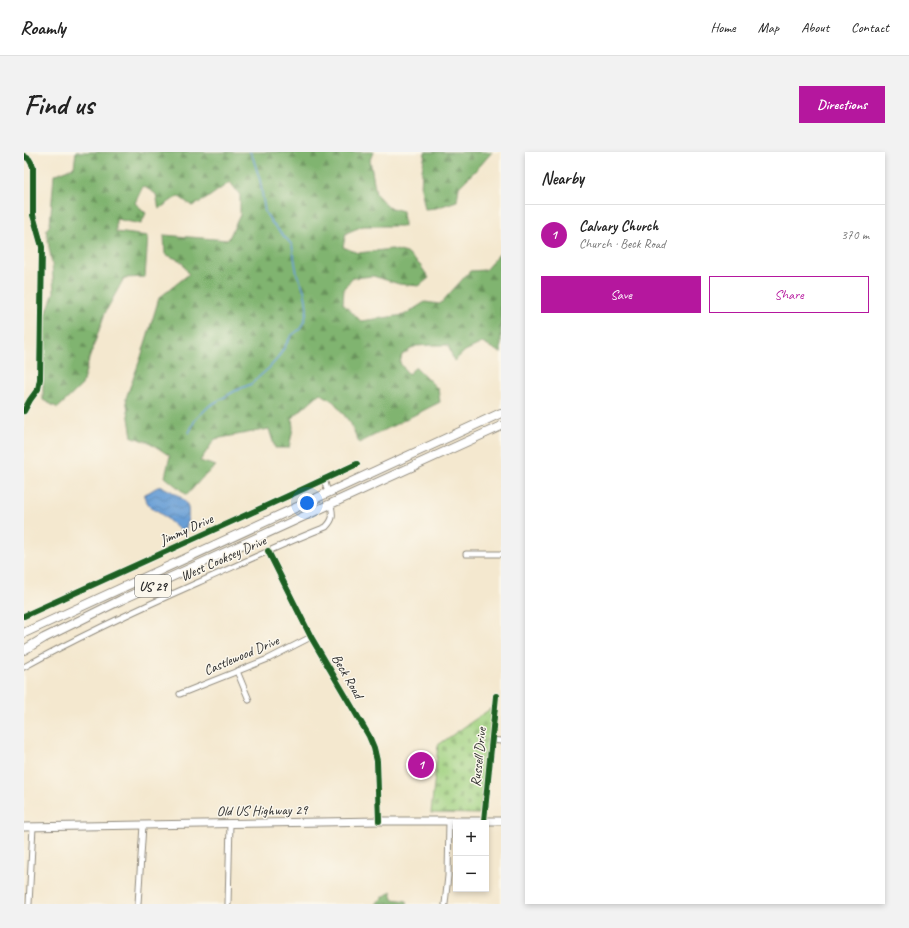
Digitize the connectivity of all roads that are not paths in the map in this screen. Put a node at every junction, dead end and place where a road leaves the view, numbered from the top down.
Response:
1 (24, 156) edge
2 (24, 411) edge
3 (501, 413) edge
4 (501, 426) edge
5 (357, 464) dead end
6 (324, 479) junction
7 (328, 493) junction
8 (331, 505) junction
9 (268, 551) junction
10 (466, 554) dead end
11 (501, 554) edge
12 (24, 616) edge
13 (24, 633) edge
14 (311, 637) junction
15 (24, 650) edge
16 (24, 667) edge
17 (237, 671) junction
18 (180, 694) dead end
19 (496, 696) dead end
20 (249, 700) dead end
21 (491, 740) junction
22 (501, 741) edge
23 (484, 820) edge
24 (379, 821) junction
25 (450, 821) joint
26 (489, 821) edge
27 (501, 821) edge
28 (230, 823) junction
29 (143, 825) junction
30 (24, 827) edge
31 (33, 827) junction
32 (29, 904) edge
33 (138, 904) edge
34 (228, 904) edge
35 (445, 904) edge

1 - 2 street
3 - 7 highway, US 29
4 - 8 highway, US 29
5 - 6 street, Jimmy Drive
6 - 7 street
6 - 12 street, Jimmy Drive
7 - 13 highway, US 29
8 - 9 street, West Cooksey Drive
8 - 15 highway, US 29
9 - 14 street, Beck Road
9 - 16 street, West Cooksey Drive
10 - 11 street
14 - 17 street, Castlewood Drive
14 - 24 street, Beck Road
17 - 18 street, Castlewood Drive
17 - 20 street
19 - 21 street, Russell Drive
21 - 22 street
21 - 23 street, Russell Drive
24 - 25 main road, Old US Highway 29
24 - 28 main road, Old US Highway 29
25 - 35 street
26 - 27 main road, Old US Highway 29
28 - 29 main road, Old US Highway 29
28 - 34 street
29 - 31 main road, Old US Highway 29
29 - 33 street
30 - 31 main road, Old US Highway 29
31 - 32 street

